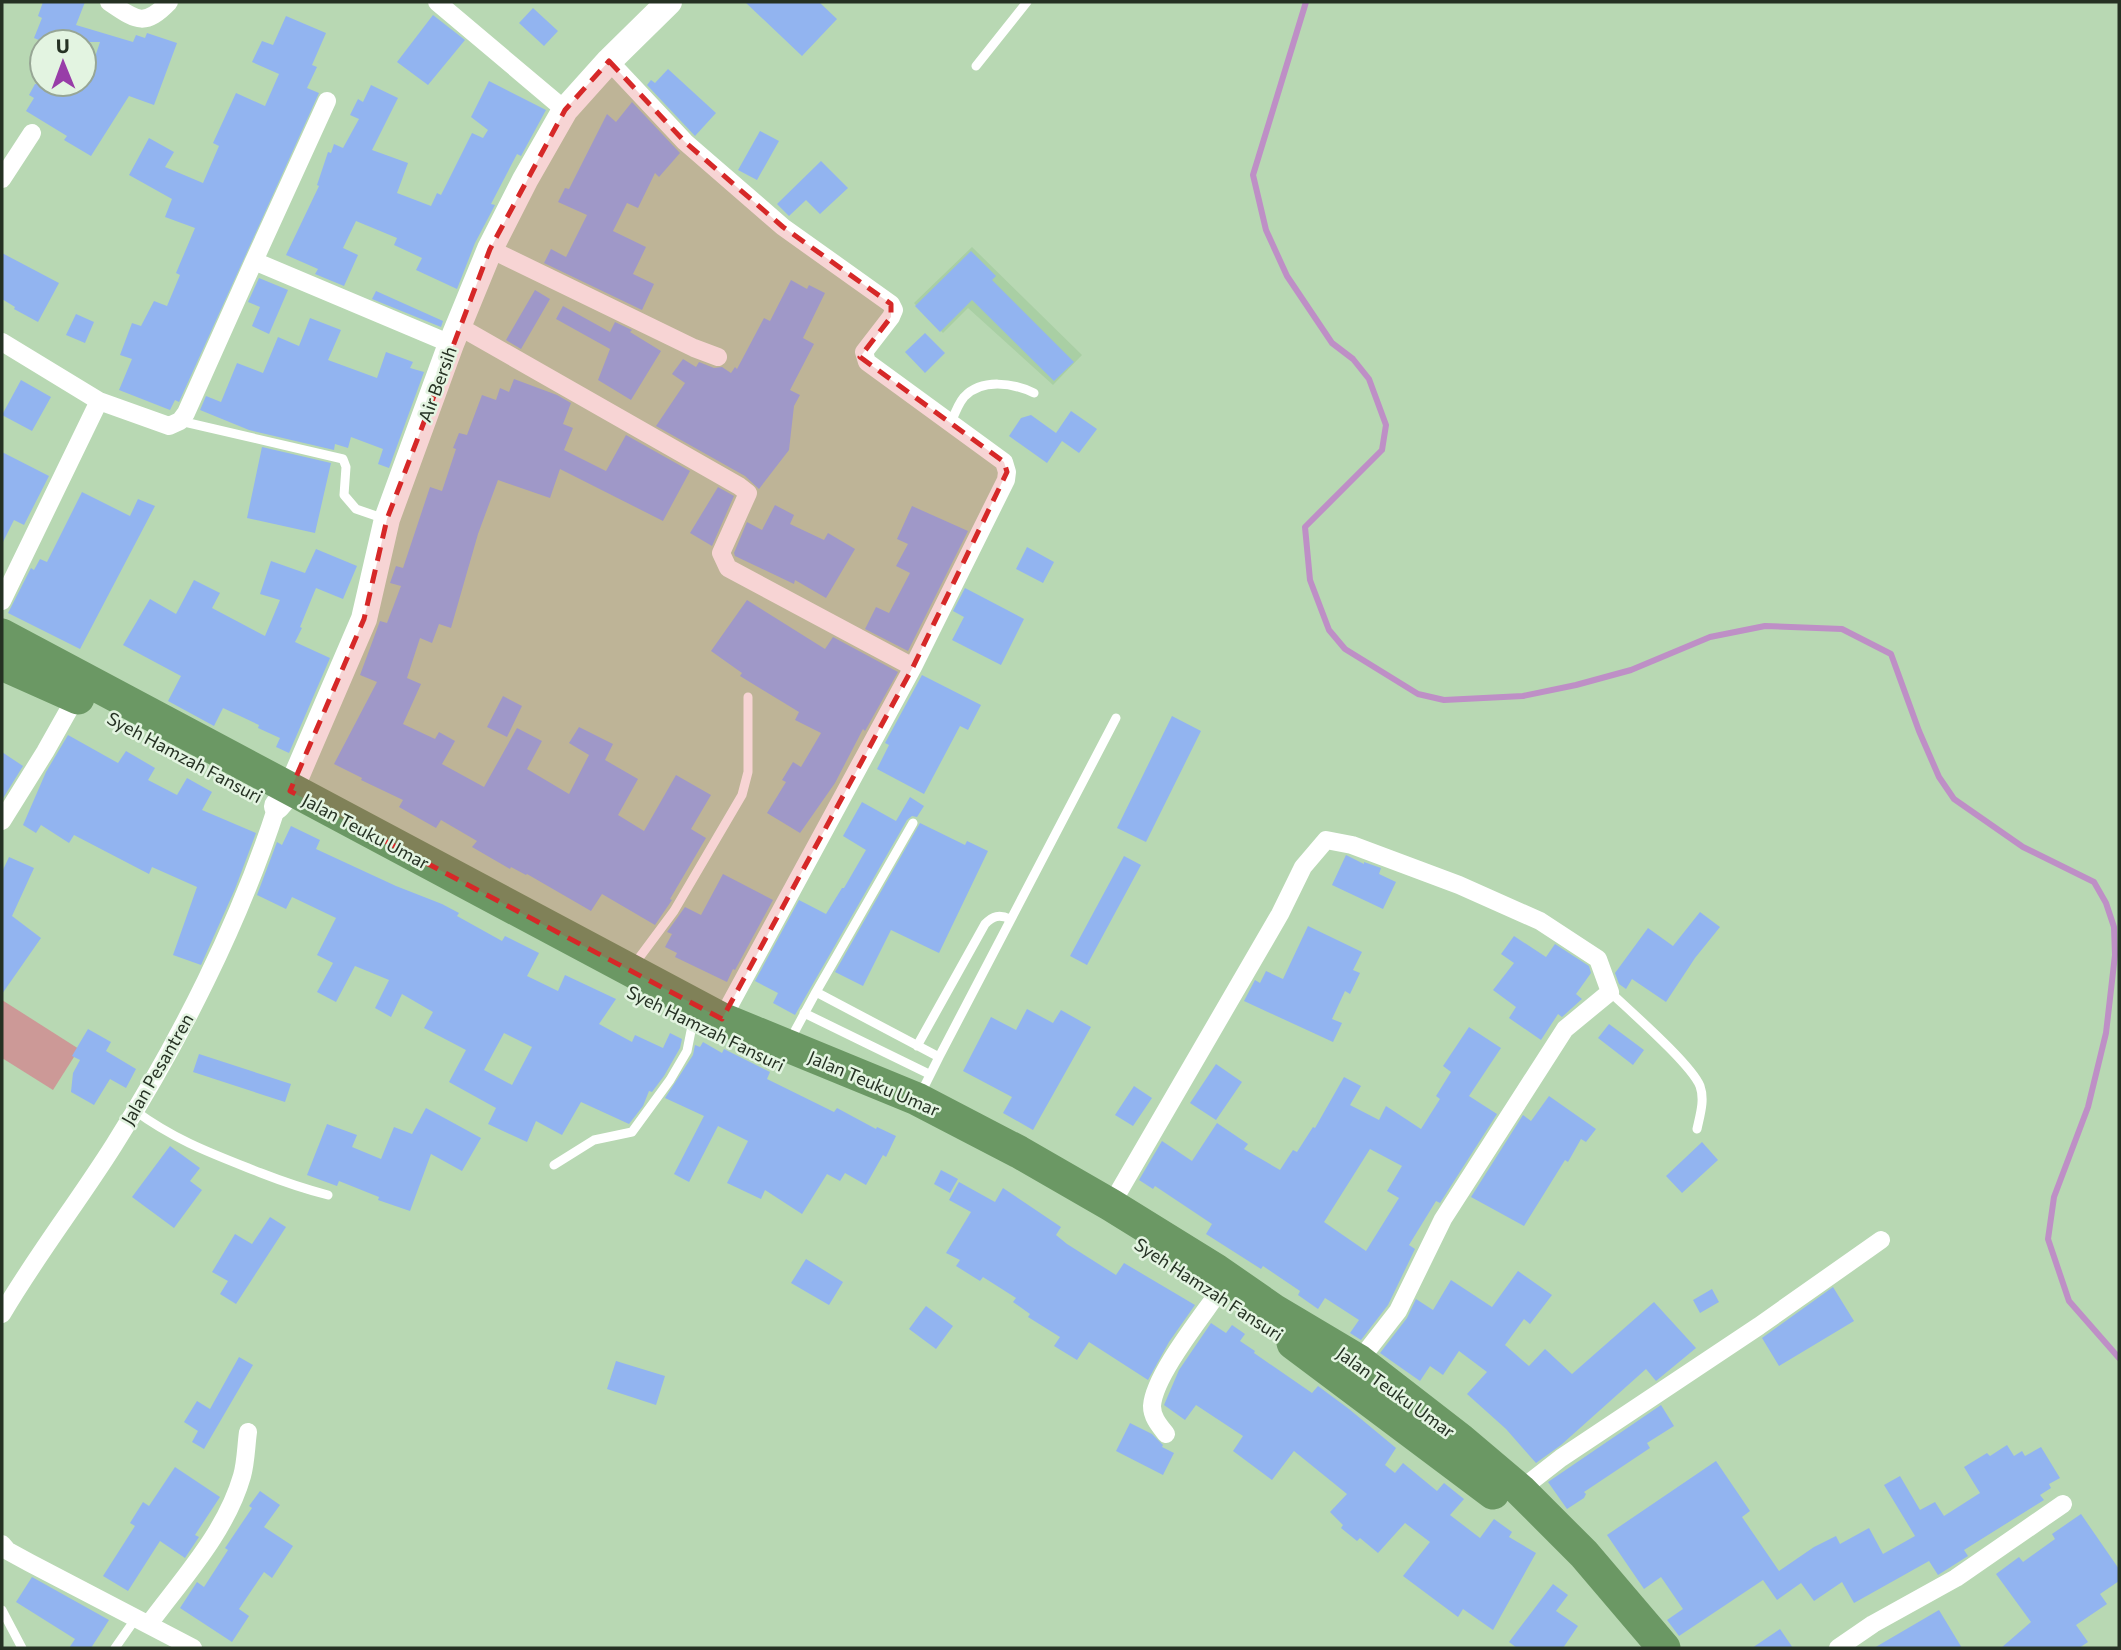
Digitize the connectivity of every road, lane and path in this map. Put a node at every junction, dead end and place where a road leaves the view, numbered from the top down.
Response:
1 (109, 2) edge
2 (169, 2) edge
3 (437, 2) edge
4 (669, 2) edge
5 (1027, 2) edge
6 (609, 61) junction
7 (976, 66) dead end
8 (327, 101) dead end
9 (565, 110) junction
10 (32, 133) dead end
11 (2, 179) edge
12 (490, 249) junction
13 (254, 261) junction
14 (455, 336) junction
15 (2, 342) edge
16 (718, 357) dead end
17 (1034, 393) dead end
18 (99, 401) junction
19 (180, 421) junction
20 (951, 423) junction
21 (387, 519) junction
22 (2, 601) edge
23 (2, 635) edge
24 (2, 663) edge
25 (913, 667) junction
26 (76, 697) junction
27 (748, 698) dead end
28 (1116, 718) dead end
29 (283, 798) junction
30 (2, 821) edge
31 (913, 824) dead end
32 (1010, 919) junction
33 (629, 970) junction
34 (816, 992) junction
35 (1610, 992) junction
36 (804, 1013) junction
37 (707, 1020) junction
38 (917, 1046) junction
39 (784, 1050) junction
40 (939, 1057) junction
41 (923, 1086) junction
42 (134, 1110) junction
43 (1698, 1129) dead end
44 (554, 1166) dead end
45 (328, 1195) dead end
46 (1111, 1205) junction
47 (1881, 1240) dead end
48 (1218, 1293) junction
49 (2, 1314) edge
50 (1359, 1361) junction
51 (248, 1432) dead end
52 (1166, 1434) dead end
53 (1520, 1490) junction
54 (2063, 1504) dead end
55 (2, 1544) edge
56 (2, 1610) edge
57 (143, 1620) junction
58 (22, 1648) edge
59 (116, 1648) edge
60 (193, 1648) edge
61 (1637, 1648) edge
62 (1664, 1648) edge
63 (1838, 1648) edge

1 - 2 street
3 - 9 street
4 - 6 street, Air Bersih
5 - 7 lane
6 - 9 street, Air Bersih
6 - 20 street
8 - 13 street
9 - 12 street, Air Bersih
10 - 11 street
12 - 14 street, Air Bersih
12 - 16 street
13 - 14 street
13 - 19 street
14 - 21 street, Air Bersih
14 - 25 street
15 - 18 street
17 - 20 lane
18 - 19 street
18 - 22 street
19 - 21 lane
20 - 25 street
21 - 29 street, Air Bersih
23 - 29 highway, Jalan Teuku Umar
24 - 26 highway, Syeh Hamzah Fansuri
25 - 37 street
26 - 29 highway, Syeh Hamzah Fansuri
26 - 30 street
27 - 33 lane
28 - 32 lane
29 - 33 highway, Jalan Teuku Umar
29 - 37 highway, Syeh Hamzah Fansuri
29 - 42 street, Jalan Pesantren
31 - 34 lane
32 - 38 lane
32 - 40 lane
33 - 37 highway, Jalan Teuku Umar
34 - 36 lane
34 - 38 lane
35 - 43 lane
35 - 46 street
35 - 50 street
36 - 39 lane
36 - 41 lane
37 - 39 highway, Jalan Teuku Umar
37 - 44 lane
37 - 48 highway, Syeh Hamzah Fansuri
38 - 40 lane
39 - 41 highway, Jalan Teuku Umar
40 - 41 lane
41 - 46 highway, Jalan Teuku Umar
42 - 45 lane
42 - 49 street, Jalan Pesantren
46 - 50 highway, Jalan Teuku Umar
47 - 53 street
48 - 52 street
48 - 61 highway, Syeh Hamzah Fansuri
50 - 53 highway, Jalan Teuku Umar
51 - 57 street
53 - 62 highway, Jalan Teuku Umar
54 - 63 street
55 - 57 street
56 - 58 lane
57 - 59 lane
57 - 60 street

